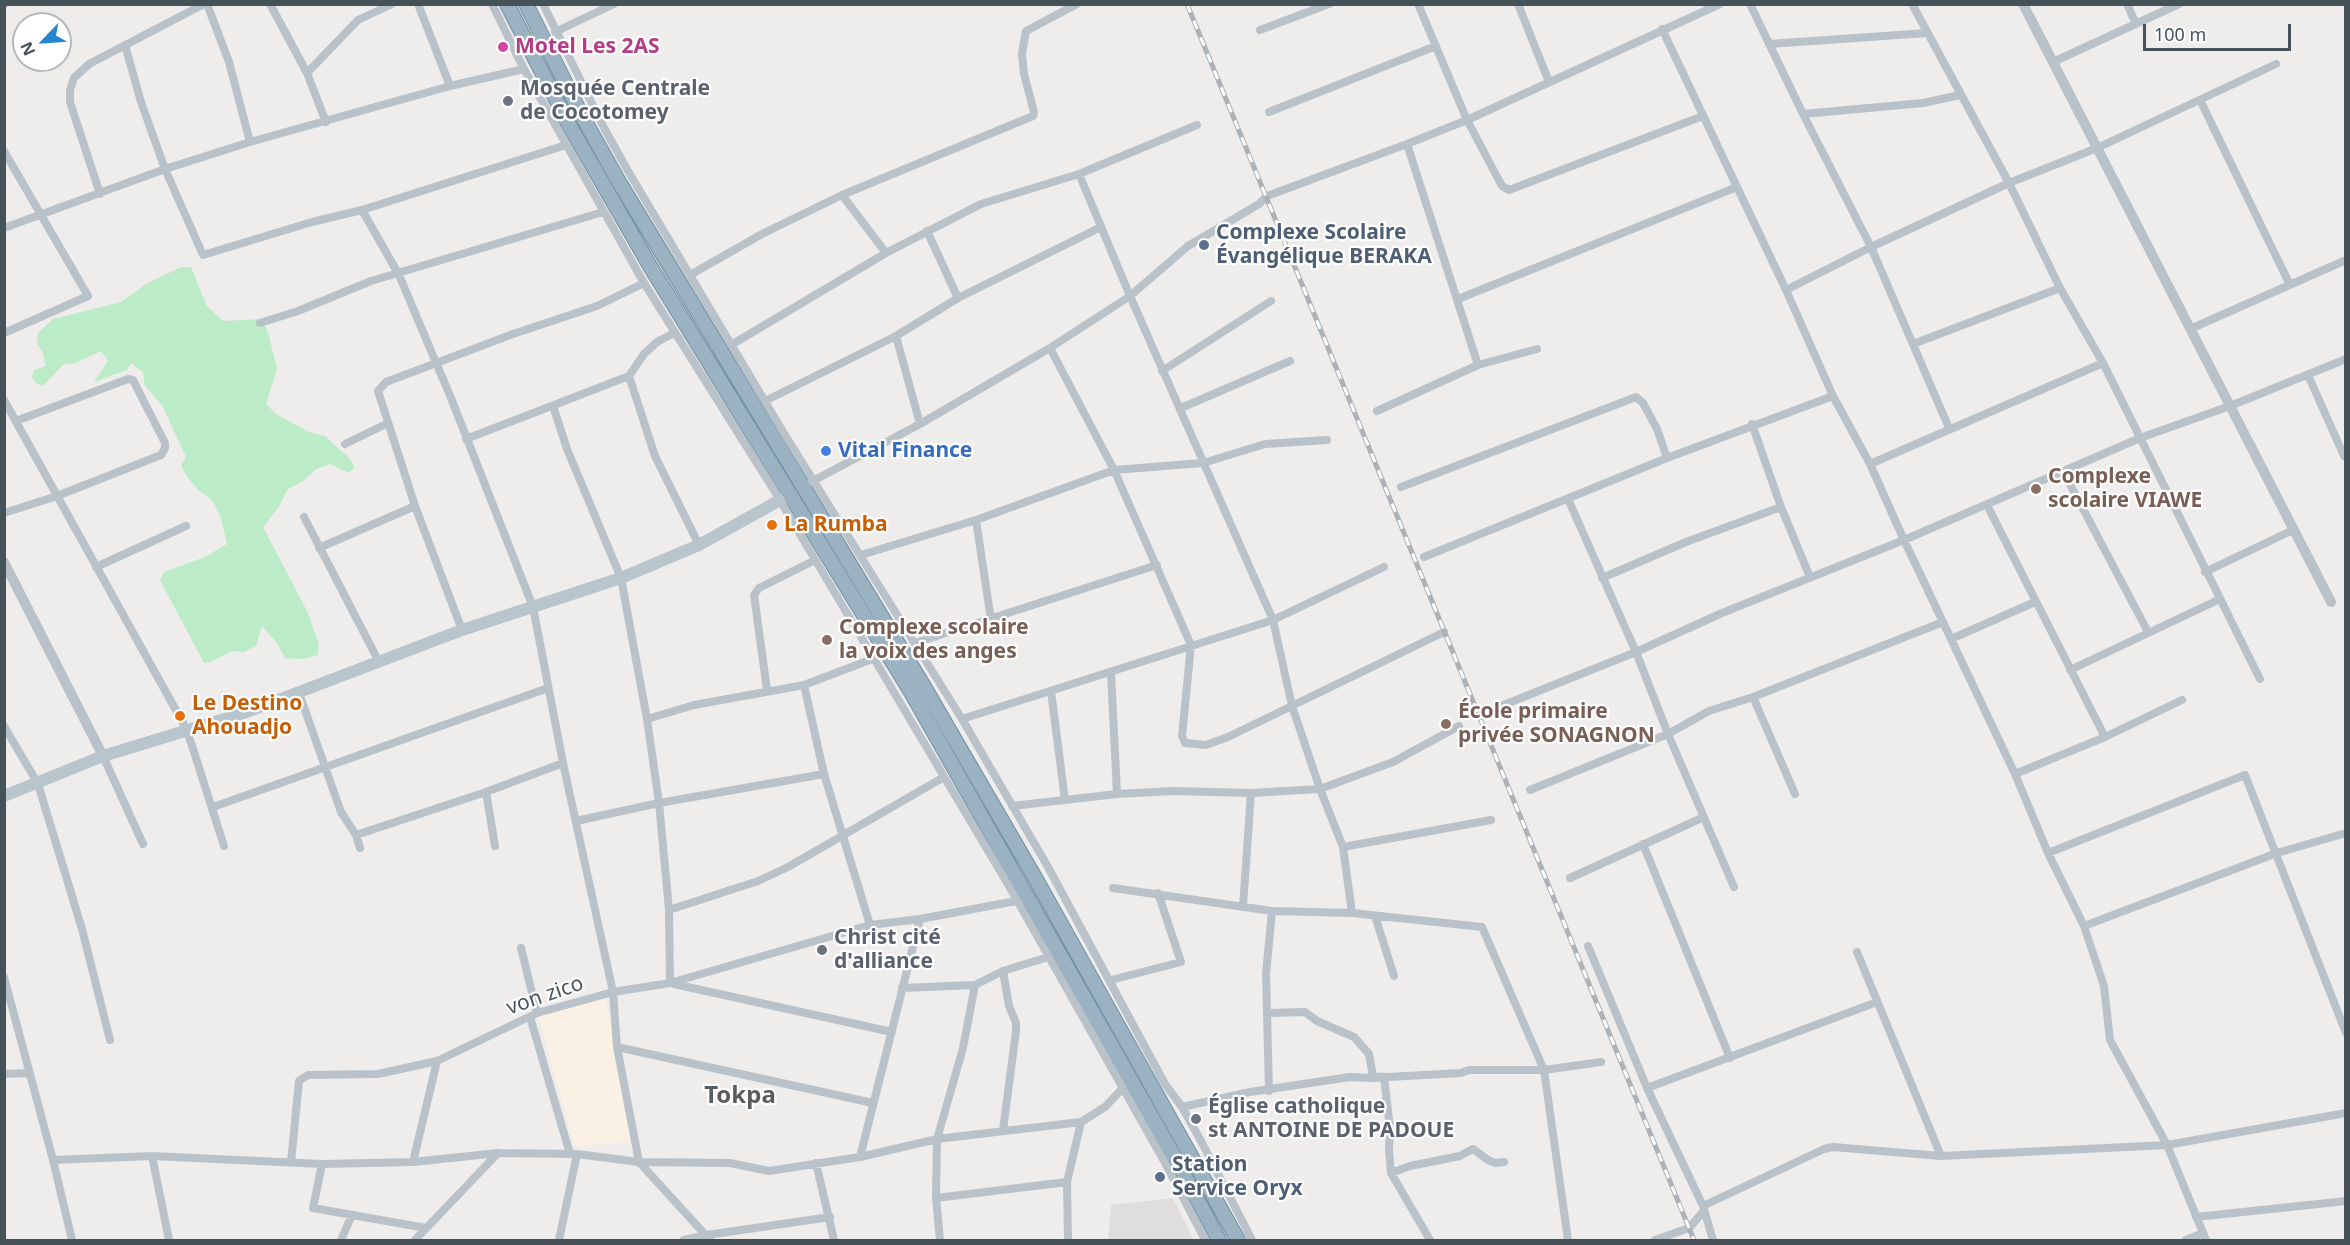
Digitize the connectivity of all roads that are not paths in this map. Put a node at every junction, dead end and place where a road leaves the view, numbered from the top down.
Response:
1 (206, 4) edge
2 (270, 4) edge
3 (392, 4) edge
4 (418, 4) edge
5 (492, 4) edge
6 (507, 4) edge
7 (526, 4) edge
8 (543, 4) edge
9 (614, 4) edge
10 (1077, 4) edge
11 (1329, 4) edge
12 (1418, 4) edge
13 (1518, 4) edge
14 (1720, 4) edge
15 (1750, 4) edge
16 (1912, 4) edge
17 (2023, 4) edge
18 (2127, 4) edge
19 (2179, 4) edge
20 (2136, 24) junction
21 (1662, 29) junction
22 (1260, 30) dead end
23 (555, 32) junction
24 (1927, 33) junction
25 (1769, 44) junction
26 (125, 45) junction
27 (1436, 46) junction
28 (2053, 62) junction
29 (2276, 64) dead end
30 (524, 69) junction
31 (307, 73) junction
32 (1549, 82) junction
33 (450, 86) junction
34 (1960, 95) junction
35 (2200, 100) junction
36 (1269, 112) dead end
37 (1803, 114) junction
38 (1703, 116) junction
39 (1467, 120) junction
40 (326, 122) junction
41 (1197, 125) dead end
42 (250, 141) junction
43 (1407, 144) junction
44 (566, 145) junction
45 (2097, 148) junction
46 (4, 151) edge
47 (165, 169) junction
48 (1078, 174) junction
49 (2009, 183) junction
50 (1737, 187) junction
51 (100, 194) junction
52 (842, 195) junction
53 (362, 210) junction
54 (603, 212) junction
55 (42, 214) junction
56 (1101, 227) junction
57 (4, 228) edge
58 (927, 231) junction
59 (1870, 247) junction
60 (886, 253) junction
61 (2346, 260) edge
62 (399, 275) junction
63 (690, 275) junction
64 (644, 283) junction
65 (2290, 285) junction
66 (2060, 288) junction
67 (1786, 290) junction
68 (1130, 296) junction
69 (958, 298) junction
70 (1458, 299) junction
71 (1271, 301) dead end
72 (260, 323) dead end
73 (2190, 329) junction
74 (4, 333) edge
75 (674, 333) junction
76 (896, 336) junction
77 (1913, 344) junction
78 (731, 345) junction
79 (1050, 348) junction
80 (1537, 349) dead end
81 (2346, 359) edge
82 (1290, 360) dead end
83 (436, 363) junction
84 (2103, 363) junction
85 (1478, 365) junction
86 (1162, 370) junction
87 (2308, 375) junction
88 (630, 376) junction
89 (1833, 396) junction
90 (4, 400) edge
91 (765, 401) junction
92 (553, 406) junction
93 (2230, 406) junction
94 (1180, 408) junction
95 (1377, 411) dead end
96 (16, 421) junction
97 (388, 423) junction
98 (920, 424) junction
99 (1752, 424) junction
100 (1949, 428) junction
101 (2140, 438) junction
102 (466, 440) junction
103 (1327, 440) dead end
104 (345, 444) dead end
105 (2344, 456) edge
106 (1667, 458) junction
107 (1203, 463) junction
108 (1870, 464) junction
109 (1114, 470) junction
110 (2063, 471) junction
111 (809, 483) junction
112 (1401, 487) dead end
113 (57, 496) junction
114 (786, 497) junction
115 (1568, 499) junction
116 (1987, 505) junction
117 (415, 506) junction
118 (1781, 507) junction
119 (4, 513) edge
120 (304, 517) dead end
121 (976, 520) junction
122 (186, 526) dead end
123 (2294, 530) junction
124 (1904, 540) junction
125 (699, 545) junction
126 (319, 548) junction
127 (861, 555) junction
128 (1424, 557) dead end
129 (815, 560) junction
130 (4, 562) edge
131 (1157, 566) junction
132 (96, 567) junction
133 (1384, 567) dead end
134 (2205, 572) junction
135 (1810, 577) junction
136 (621, 578) junction
137 (1602, 578) junction
138 (2220, 599) junction
139 (2035, 602) junction
140 (2331, 603) dead end
141 (533, 607) junction
142 (991, 620) junction
143 (1273, 620) junction
144 (1943, 622) junction
145 (462, 630) junction
146 (1444, 632) dead end
147 (2148, 632) junction
148 (1951, 639) junction
149 (915, 643) junction
150 (1191, 645) junction
151 (1636, 652) junction
152 (875, 658) junction
153 (378, 660) junction
154 (2070, 670) junction
155 (1111, 673) junction
156 (2260, 679) dead end
157 (804, 685) junction
158 (548, 687) junction
159 (768, 690) junction
160 (1051, 691) junction
161 (299, 693) junction
162 (1753, 697) junction
163 (2182, 700) dead end
164 (1292, 706) junction
165 (1496, 708) dead end
166 (962, 719) junction
167 (647, 720) junction
168 (4, 726) edge
169 (1459, 726) dead end
170 (187, 730) junction
171 (1668, 734) junction
172 (2105, 737) junction
173 (103, 756) junction
174 (563, 763) junction
175 (324, 767) junction
176 (824, 774) junction
177 (2015, 774) junction
178 (944, 777) junction
179 (38, 784) junction
180 (1320, 789) junction
181 (1530, 790) dead end
182 (486, 792) junction
183 (1251, 792) junction
184 (1117, 794) junction
185 (1795, 794) dead end
186 (4, 796) edge
187 (1065, 800) junction
188 (659, 803) junction
189 (1012, 806) junction
190 (213, 807) junction
191 (1704, 816) junction
192 (576, 820) junction
193 (1491, 820) dead end
194 (2346, 833) edge
195 (356, 836) junction
196 (844, 836) junction
197 (143, 844) dead end
198 (1644, 844) junction
199 (224, 846) dead end
200 (495, 846) dead end
201 (1343, 847) junction
202 (360, 848) dead end
203 (2048, 853) junction
204 (2277, 853) junction
205 (1570, 878) dead end
206 (1734, 887) dead end
207 (1113, 888) dead end
208 (1158, 893) junction
209 (1016, 901) junction
210 (1243, 906) junction
211 (669, 910) junction
212 (1272, 911) junction
213 (1352, 913) junction
214 (1375, 916) junction
215 (920, 919) junction
216 (870, 925) junction
217 (2084, 926) junction
218 (1587, 946) dead end
219 (521, 948) dead end
220 (1857, 952) dead end
221 (1048, 957) junction
222 (1004, 971) junction
223 (1394, 976) dead end
224 (4, 977) edge
225 (1111, 980) junction
226 (670, 983) junction
227 (975, 985) junction
228 (902, 988) junction
229 (613, 992) junction
230 (1877, 1002) junction
231 (1269, 1013) junction
232 (534, 1015) junction
233 (2342, 1017) edge
234 (892, 1032) junction
235 (2346, 1033) edge
236 (110, 1040) dead end
237 (617, 1047) junction
238 (1730, 1058) junction
239 (437, 1061) junction
240 (1600, 1062) dead end
241 (1544, 1070) junction
242 (29, 1073) junction
243 (4, 1074) edge
244 (1384, 1077) junction
245 (1647, 1088) junction
246 (1122, 1089) junction
247 (1269, 1090) junction
248 (873, 1103) junction
249 (1182, 1107) junction
250 (2346, 1113) edge
251 (1081, 1122) junction
252 (1003, 1130) junction
253 (937, 1139) junction
254 (2167, 1145) junction
255 (498, 1153) junction
256 (573, 1154) junction
257 (152, 1156) junction
258 (1941, 1156) junction
259 (860, 1157) junction
260 (53, 1160) junction
261 (291, 1162) junction
262 (413, 1162) junction
263 (639, 1162) junction
264 (1503, 1162) dead end
265 (816, 1163) junction
266 (322, 1164) junction
267 (1391, 1173) junction
268 (1067, 1182) junction
269 (936, 1198) junction
270 (2346, 1201) edge
271 (1703, 1209) junction
272 (352, 1215) junction
273 (830, 1217) junction
274 (2196, 1217) junction
275 (426, 1228) junction
276 (1672, 1237) edge
277 (2204, 1237) edge
278 (709, 1238) edge
279 (72, 1240) edge
280 (169, 1240) edge
281 (341, 1240) edge
282 (415, 1240) edge
283 (559, 1240) edge
284 (684, 1240) edge
285 (834, 1240) edge
286 (940, 1240) edge
287 (1068, 1240) edge
288 (1205, 1240) edge
289 (1219, 1240) edge
290 (1238, 1240) edge
291 (1252, 1240) edge
292 (1430, 1240) edge
293 (1568, 1240) edge
294 (1655, 1240) edge
295 (1713, 1240) edge
296 (2186, 1240) edge

1 - 26 street
1 - 42 street
2 - 31 street
3 - 31 street
4 - 33 street
5 - 30 street
6 - 114 highway
7 - 111 highway
8 - 23 street
9 - 23 street
10 - 52 street
11 - 22 street
12 - 27 street
13 - 32 street
14 - 21 street
15 - 25 street
16 - 24 street
17 - 28 street
18 - 20 street
19 - 20 street
20 - 28 street
21 - 32 street
21 - 38 street
23 - 63 street
24 - 25 street
24 - 34 street
25 - 37 street
26 - 47 street
26 - 51 street
27 - 36 street
27 - 39 street
28 - 45 street
29 - 35 street
30 - 33 street
30 - 44 street
31 - 40 street
32 - 39 street
33 - 40 street
34 - 37 street
34 - 49 street
35 - 45 street
35 - 65 street
37 - 59 street
38 - 39 street
38 - 50 street
39 - 43 street
40 - 42 street
41 - 48 street
42 - 47 street
43 - 68 street
43 - 70 street
44 - 53 street
44 - 54 street
45 - 49 street
45 - 73 street
46 - 55 street
47 - 51 street
47 - 53 street
48 - 56 street
48 - 58 street
49 - 59 street
49 - 66 street
50 - 67 street
50 - 70 street
51 - 55 street
52 - 60 street
52 - 63 street
53 - 62 street
54 - 62 street
54 - 64 street
55 - 57 street
55 - 74 street
56 - 68 street
56 - 69 street
58 - 60 street
58 - 69 street
59 - 67 street
59 - 77 street
60 - 78 street
61 - 65 street
62 - 72 street
62 - 83 street
63 - 78 street
64 - 75 street
64 - 83 street
65 - 73 street
66 - 77 street
66 - 84 street
67 - 89 street
68 - 79 street
68 - 86 street
69 - 76 street
70 - 85 street
71 - 86 street
73 - 93 street
75 - 88 street
75 - 114 street
76 - 91 street
76 - 98 street
77 - 100 street
78 - 91 street
79 - 98 street
79 - 109 street
80 - 85 street
81 - 87 street
82 - 94 street
83 - 97 street
83 - 102 street
84 - 100 street
84 - 101 street
85 - 95 street
86 - 94 street
87 - 93 street
87 - 105 street
88 - 92 street
88 - 125 street
89 - 99 street
89 - 108 street
90 - 96 street
91 - 111 street
92 - 102 street
92 - 136 street
93 - 101 street
93 - 123 street
94 - 107 street
96 - 113 street
96 - 113 street
97 - 104 street
97 - 117 street
98 - 111 street
99 - 106 street
99 - 118 street
100 - 108 street
101 - 110 street
101 - 134 street
102 - 141 street
103 - 107 street
106 - 112 street
106 - 115 street
107 - 109 street
107 - 143 street
108 - 124 street
109 - 121 street
109 - 131 street
110 - 116 street
110 - 147 street
111 - 114 street
111 - 127 street
111 - 290 highway
113 - 119 street
113 - 132 street
114 - 125 main road
114 - 129 street
114 - 289 highway
115 - 128 street
115 - 137 street
116 - 124 street
116 - 139 street
117 - 126 street
117 - 145 street
118 - 135 street
118 - 137 street
120 - 126 street
121 - 127 street
121 - 142 street
122 - 132 street
123 - 134 street
123 - 140 street
124 - 135 street
124 - 144 street
125 - 136 main road
126 - 153 street
127 - 149 street
129 - 152 street
129 - 159 street
130 - 173 street
131 - 142 street
131 - 150 street
132 - 170 street
133 - 143 street
134 - 138 street
135 - 151 street
136 - 141 main road
136 - 167 street
137 - 151 street
138 - 147 street
138 - 156 street
139 - 148 street
139 - 154 street
141 - 145 main road
141 - 158 street
142 - 149 street
143 - 150 street
143 - 164 street
144 - 148 street
144 - 162 street
145 - 153 main road
146 - 164 street
147 - 154 street
148 - 177 street
149 - 166 street
150 - 155 street
150 - 164 street
151 - 165 street
151 - 171 street
152 - 157 street
152 - 178 street
153 - 161 main road
154 - 172 street
155 - 160 street
155 - 184 street
157 - 159 street
157 - 176 street
158 - 174 street
158 - 175 street
159 - 167 street
160 - 166 street
160 - 187 street
161 - 170 main road
161 - 175 street
162 - 171 street
162 - 185 street
163 - 172 street
164 - 180 street
166 - 189 street
167 - 188 street
168 - 179 street
169 - 180 street
170 - 173 main road
170 - 190 street
171 - 181 street
171 - 191 street
172 - 177 street
173 - 179 main road
173 - 197 street
174 - 182 street
174 - 192 street
175 - 190 street
175 - 195 street
176 - 188 street
176 - 196 street
177 - 203 street
178 - 196 street
178 - 209 street
179 - 186 main road
179 - 236 street
180 - 183 street
180 - 201 street
182 - 195 street
182 - 200 street
183 - 184 street
183 - 210 street
184 - 187 street
187 - 189 street
188 - 192 street
188 - 211 street
189 - 225 street
190 - 199 street
191 - 198 street
191 - 206 street
192 - 229 street
193 - 201 street
194 - 204 street
195 - 202 street
196 - 211 street
196 - 216 street
198 - 205 street
198 - 238 street
201 - 213 street
203 - 204 street
203 - 217 street
204 - 217 street
204 - 233 street
207 - 208 street
208 - 210 street
208 - 225 street
209 - 215 street
209 - 221 street
210 - 212 street
211 - 226 street
212 - 213 street
212 - 231 street
213 - 214 street
214 - 223 street
214 - 241 street
215 - 216 street
215 - 228 street
216 - 226 street
217 - 254 street
218 - 245 street
219 - 232 street
220 - 230 street
221 - 222 street
221 - 246 street
222 - 227 street
222 - 252 street
224 - 242 street
225 - 249 street
226 - 229 street, von zico
226 - 234 street
227 - 228 street
227 - 253 street
228 - 234 street
229 - 232 street, von zico
229 - 237 street
230 - 238 street
230 - 258 street
231 - 244 street
231 - 247 street
232 - 239 street, von zico
232 - 256 street
233 - 235 street
234 - 248 street
237 - 248 street
237 - 263 street
238 - 245 street
239 - 261 street, von zico
239 - 262 street
240 - 241 street
241 - 244 street
241 - 293 street
242 - 243 street
242 - 260 street
244 - 247 street
244 - 267 street
245 - 271 street
246 - 251 street
246 - 288 street
247 - 249 street
248 - 259 street
249 - 291 street
250 - 254 street
251 - 252 street
251 - 268 street
252 - 253 street
253 - 259 street
253 - 269 street
254 - 258 street
254 - 274 street
255 - 256 street
255 - 262 street
255 - 275 street
256 - 263 street
256 - 283 street
257 - 260 street
257 - 261 street
257 - 280 street
258 - 271 street
259 - 265 street
260 - 279 street
261 - 266 street
262 - 266 street
263 - 265 street
263 - 278 street
264 - 267 street
265 - 273 street
266 - 272 street
267 - 292 street
268 - 269 street
268 - 287 street
269 - 286 street
270 - 274 street
271 - 276 street
271 - 295 street
272 - 275 street
272 - 281 street
273 - 278 street
273 - 285 street
274 - 277 street
275 - 282 street
276 - 294 street
277 - 296 street
278 - 284 street

